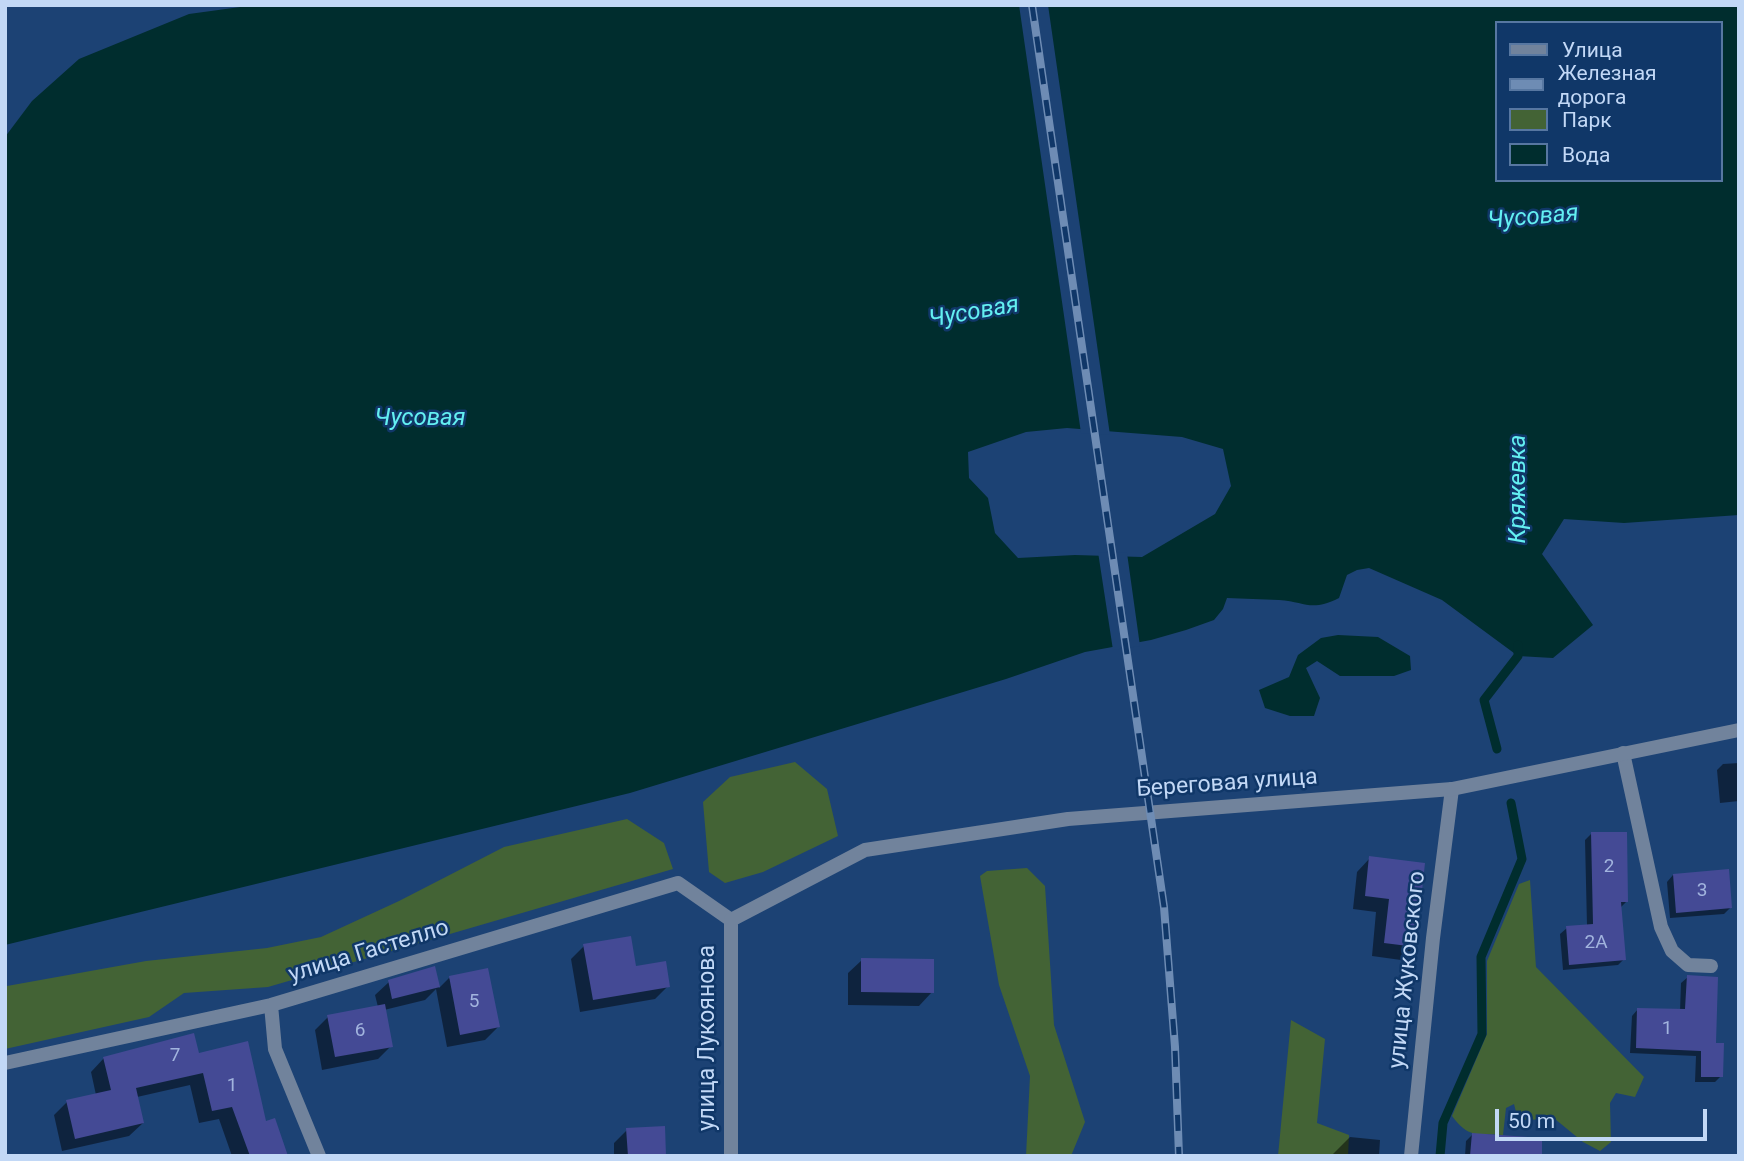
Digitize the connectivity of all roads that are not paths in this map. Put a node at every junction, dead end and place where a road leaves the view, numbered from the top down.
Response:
1 (1739, 730) edge
2 (1623, 753) junction
3 (1452, 789) junction
4 (732, 920) junction
5 (1711, 966) dead end
6 (271, 1005) junction
7 (5, 1063) edge
8 (319, 1156) edge
9 (731, 1156) edge
10 (1411, 1156) edge

1 - 2 street, Береговая улица
2 - 3 street, Береговая улица
2 - 5 street
3 - 4 street, Береговая улица
3 - 10 street, улица Жуковского
4 - 6 street, улица Гастелло
4 - 9 street, улица Лукоянова
6 - 7 street, улица Гастелло
6 - 8 street

